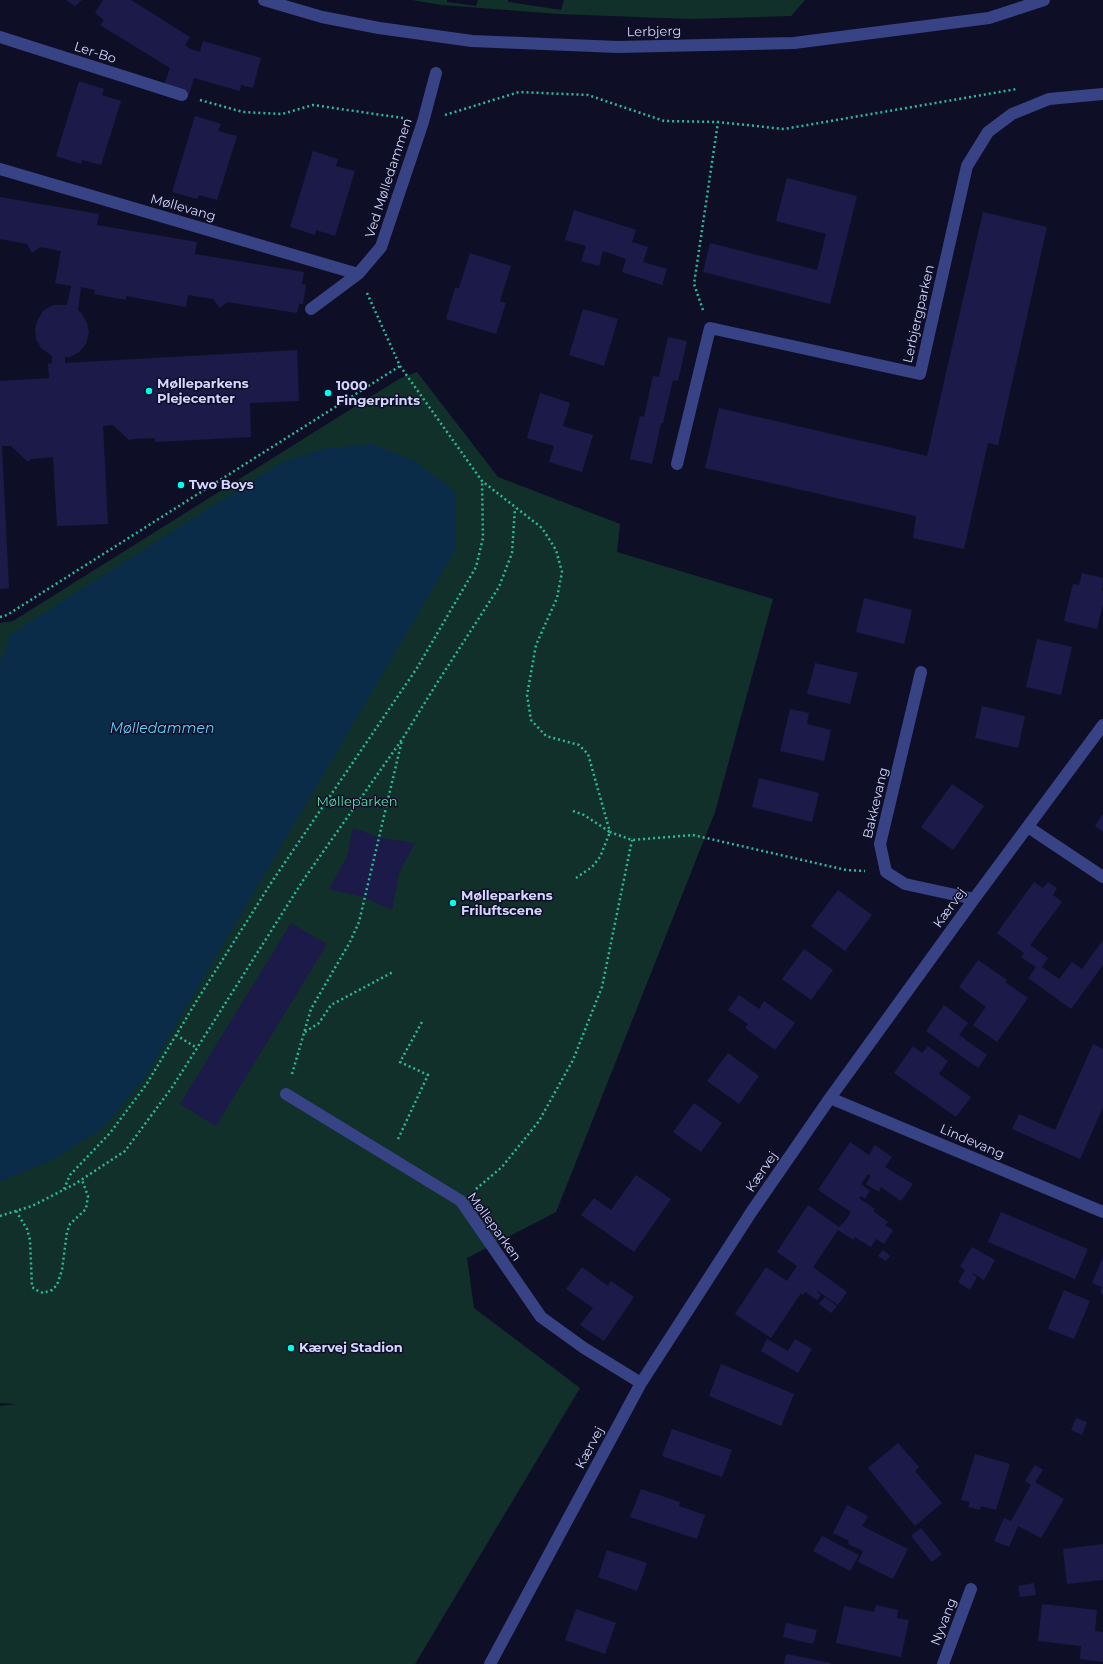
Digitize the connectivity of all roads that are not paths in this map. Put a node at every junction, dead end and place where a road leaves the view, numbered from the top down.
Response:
1 (264, 0) edge
2 (1044, 0) edge
3 (0, 37) edge
4 (436, 73) dead end
5 (1103, 94) edge
6 (182, 95) road end
7 (0, 169) edge
8 (358, 274) junction
9 (310, 309) dead end
10 (677, 464) dead end
11 (921, 672) dead end
12 (1103, 725) edge
13 (1028, 827) junction
14 (1103, 877) edge
15 (974, 899) junction
16 (286, 1094) road end
17 (830, 1098) junction
18 (1103, 1212) edge
19 (641, 1383) junction
20 (971, 1589) dead end
21 (490, 1664) edge
22 (943, 1664) edge

1 - 2 street, Lerbjerg
3 - 6 street, Ler-Bo
4 - 8 street, Ved Mølledammen
5 - 10 street, Lerbjergparken
7 - 8 street, Møllevang
8 - 9 street, Ved Mølledammen
11 - 15 street, Bakkevang
12 - 13 street, Kærvej
13 - 14 street
13 - 15 street, Kærvej
15 - 17 street, Kærvej
16 - 19 street, Mølleparken
17 - 18 street, Lindevang
17 - 19 street, Kærvej
19 - 21 street, Kærvej
20 - 22 street, Nyvang

